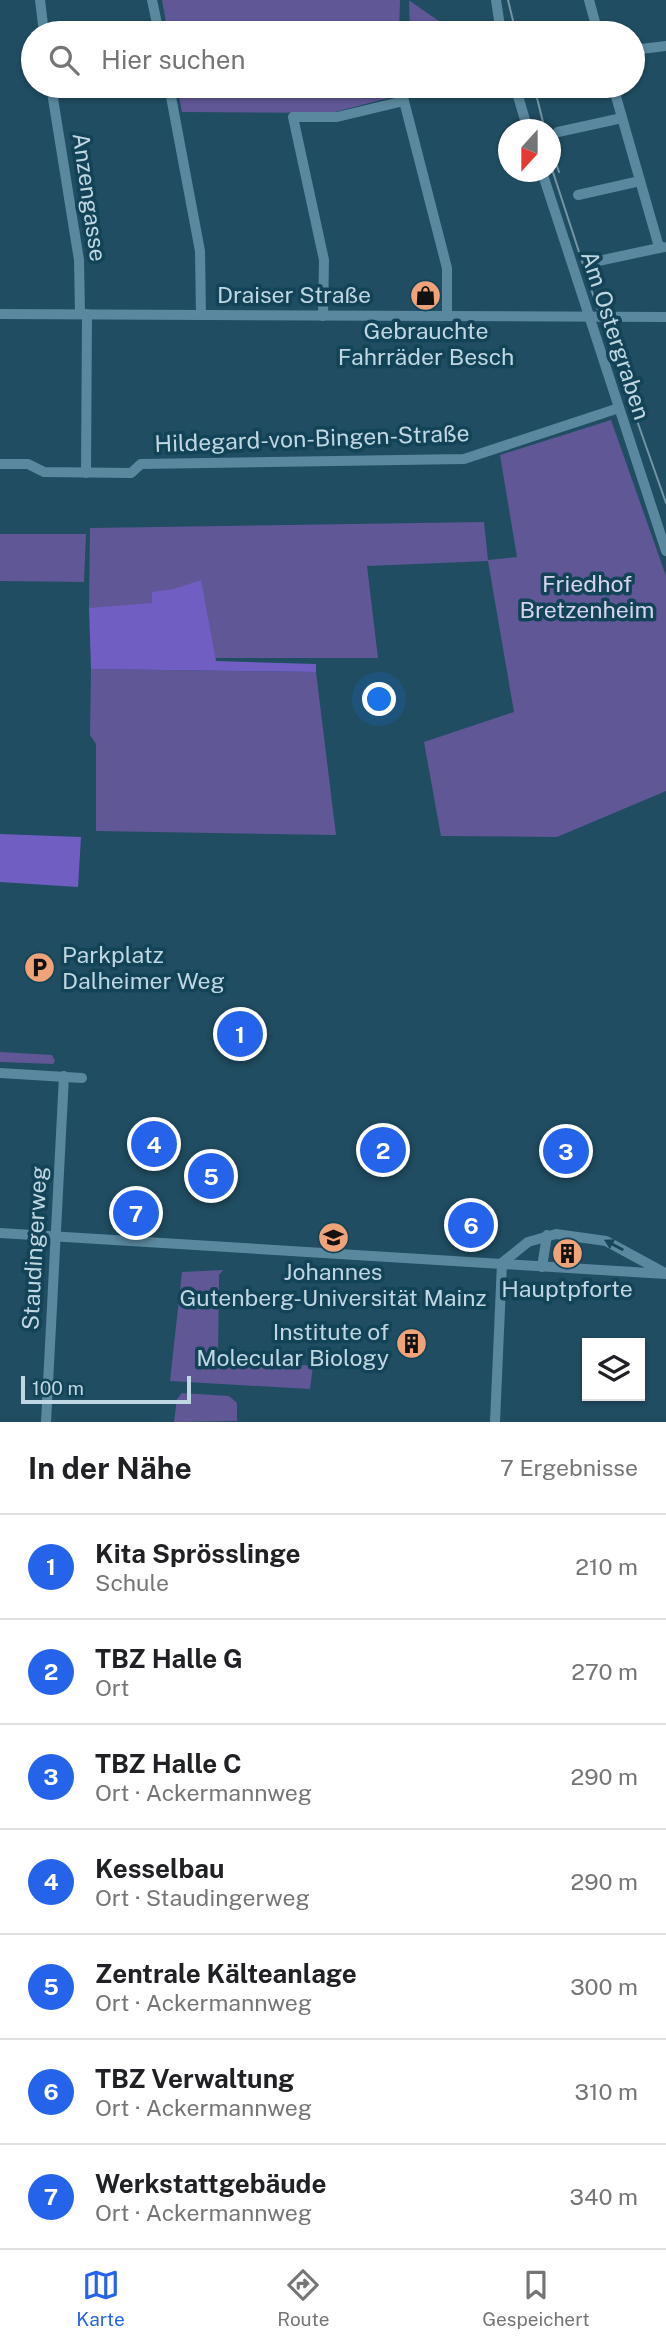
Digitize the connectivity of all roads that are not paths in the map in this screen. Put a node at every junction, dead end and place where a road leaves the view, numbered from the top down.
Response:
1 (40, 0) edge
2 (152, 0) edge
3 (496, 0) edge
4 (589, 0) edge
5 (43, 21) edge
6 (156, 21) edge
7 (499, 21) edge
8 (595, 21) edge
9 (666, 46) edge
10 (645, 49) edge
11 (53, 98) edge
12 (171, 98) edge
13 (519, 98) edge
14 (616, 98) edge
15 (622, 118) junction
16 (525, 119) edge
17 (561, 131) edge
18 (640, 181) junction
19 (545, 182) edge
20 (578, 195) dead end
21 (663, 247) edge
22 (598, 261) dead end
23 (0, 314) edge
24 (84, 314) junction
25 (201, 315) junction
26 (323, 316) junction
27 (447, 316) junction
28 (589, 317) junction
29 (666, 317) edge
30 (619, 408) junction
31 (0, 464) edge
32 (86, 473) junction
33 (666, 551) edge
34 (0, 1073) edge
35 (64, 1076) junction
36 (82, 1077) dead end
37 (0, 1233) edge
38 (547, 1235) junction
39 (56, 1236) junction
40 (502, 1263) junction
41 (542, 1267) junction
42 (666, 1274) edge
43 (46, 1422) edge
44 (495, 1422) edge

1 - 5 street
2 - 6 street
3 - 7 street
4 - 8 street
9 - 10 street
11 - 24 street, Anzengasse
12 - 25 street
13 - 16 street
14 - 15 street
15 - 17 street
15 - 18 street
18 - 20 street
18 - 21 street
19 - 28 street, Am Ostergraben
21 - 22 street
23 - 24 street, Draiser Straße
24 - 25 street, Draiser Straße
24 - 32 street, Anzengasse
25 - 26 street, Draiser Straße
26 - 27 street, Draiser Straße
26 - 27 street
27 - 28 street, Draiser Straße
28 - 29 street, Draiser Straße
28 - 30 street, Am Ostergraben
30 - 32 street, Hildegard-von-Bingen-Straße
30 - 33 street, Am Ostergraben
31 - 32 street, Hildegard-von-Bingen-Straße
34 - 35 street
35 - 36 street
35 - 39 street, Staudingerweg
37 - 39 street
38 - 40 street
38 - 41 street
42 -> 38 street
39 - 40 street
39 - 43 street, Staudingerweg
40 - 41 street
40 - 44 street
41 - 42 street

